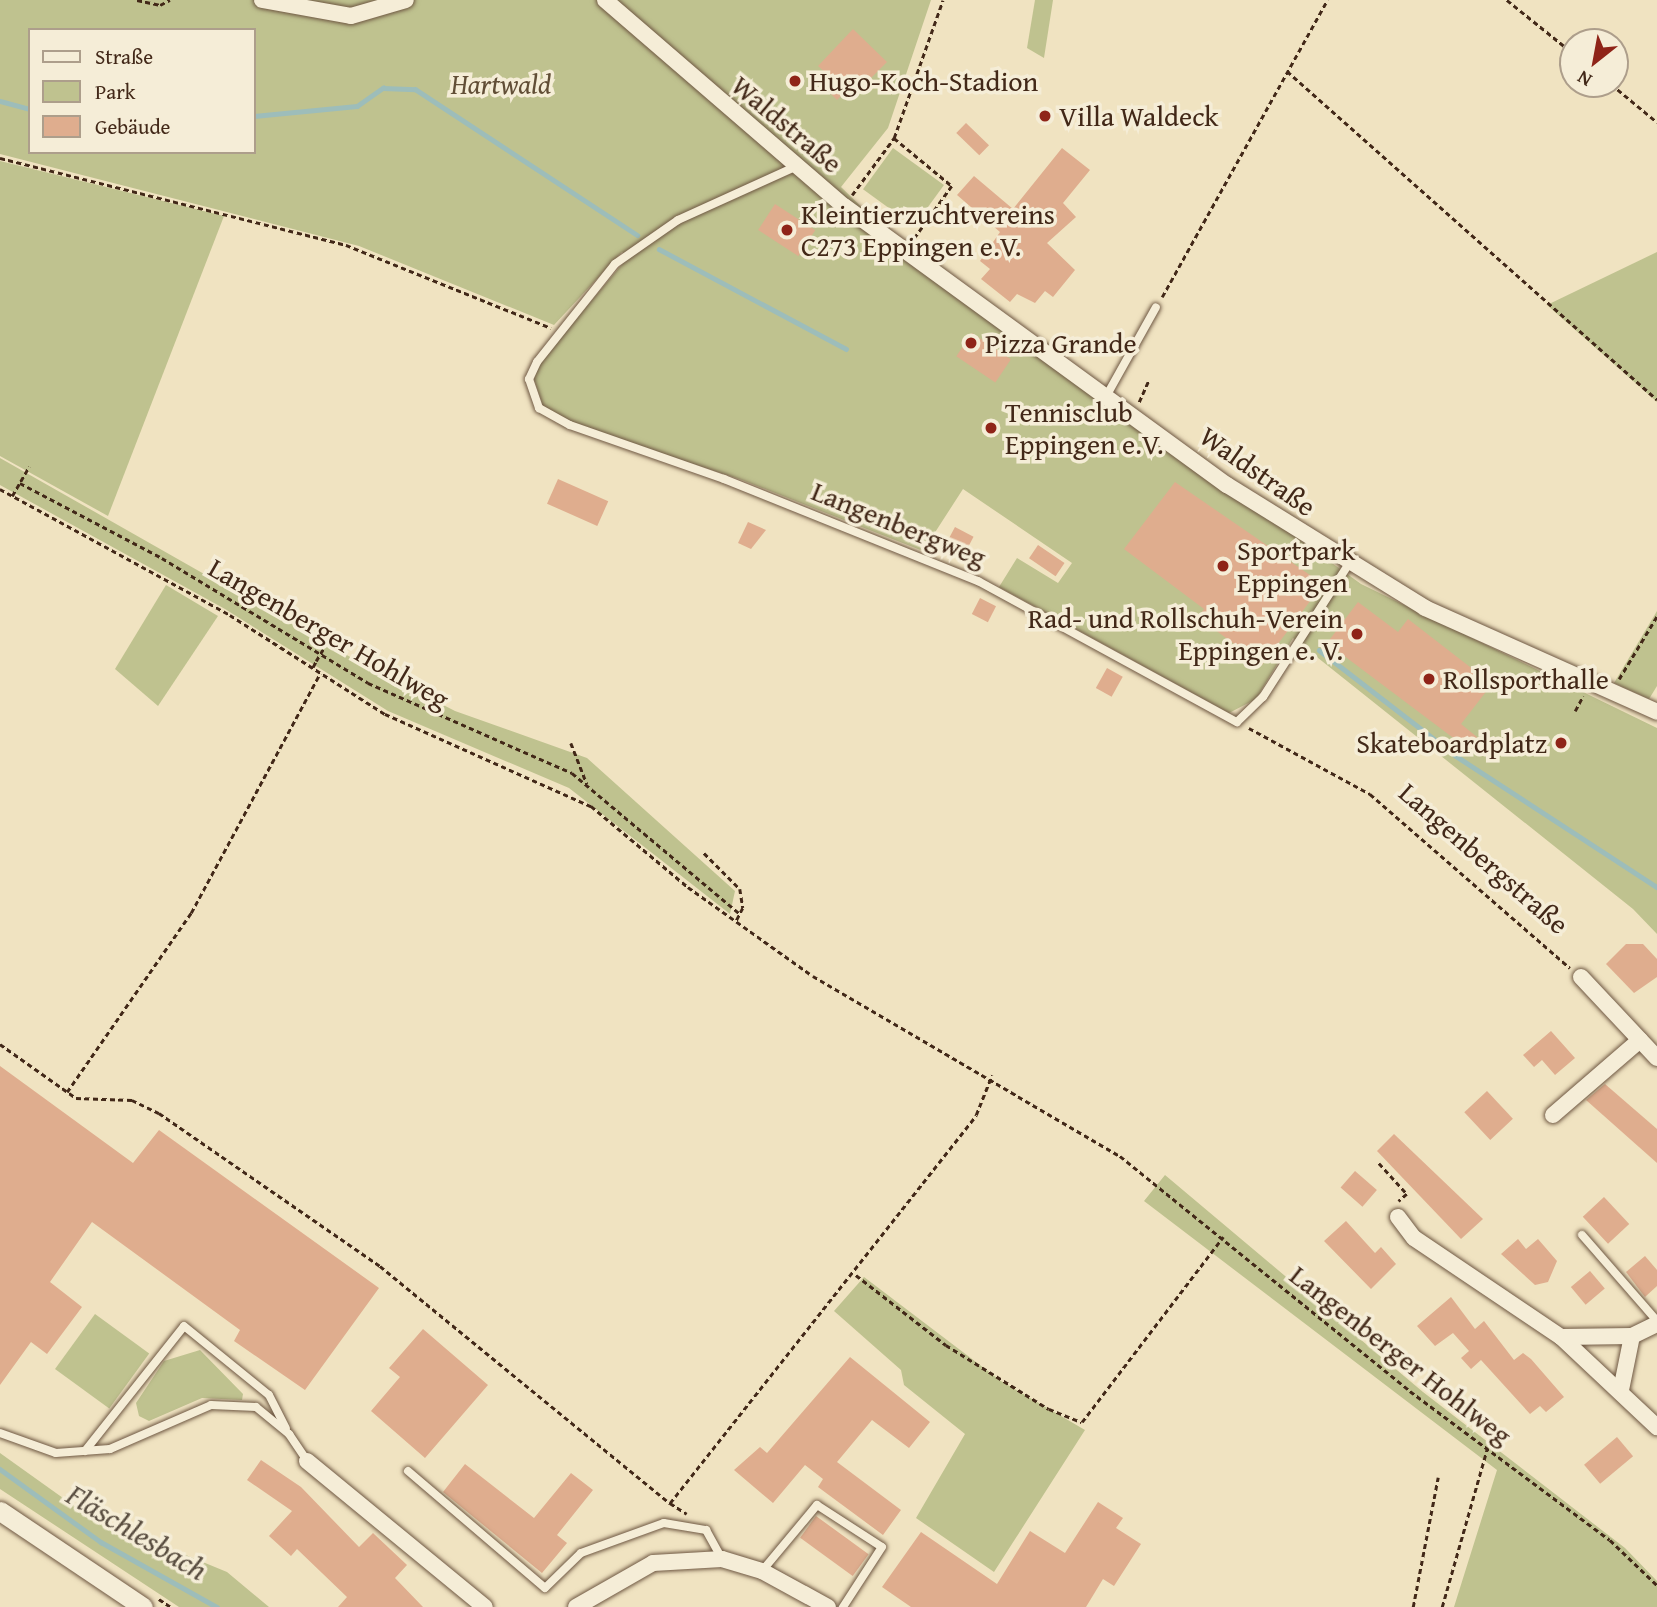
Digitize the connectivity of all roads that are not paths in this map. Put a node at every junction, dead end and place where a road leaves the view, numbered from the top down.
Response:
1 (262, 0) edge
2 (406, 0) edge
3 (605, 0) edge
4 (797, 166) junction
5 (1156, 307) road end
6 (1108, 393) junction
7 (1348, 565) junction
8 (1657, 712) edge
9 (1581, 977) road end
10 (1640, 1040) junction
11 (1657, 1058) edge
12 (1553, 1115) dead end
13 (1400, 1219) road end
14 (1582, 1234) dead end
15 (1657, 1322) edge
16 (1632, 1336) junction
17 (1561, 1337) junction
18 (1621, 1390) junction
19 (1657, 1427) edge
20 (0, 1433) edge
21 (289, 1434) junction
22 (85, 1451) junction
23 (307, 1461) joint
24 (408, 1471) dead end
25 (0, 1511) edge
26 (722, 1559) junction
27 (762, 1571) junction
28 (143, 1607) edge
29 (485, 1607) edge
30 (576, 1607) edge
31 (828, 1607) edge
32 (843, 1607) edge

1 - 2 street
3 - 4 street, Waldstraße
4 - 6 street, Waldstraße
4 - 7 lane, Langenbergweg
5 - 6 lane
6 - 7 street, Waldstraße
7 - 8 street, Waldstraße
9 - 10 street
10 - 11 street
10 - 12 street
13 - 17 street
14 - 15 lane
15 - 16 street
16 - 17 street
16 - 18 street
17 - 18 street
18 - 19 street
20 - 22 lane
21 - 22 lane
21 - 22 lane
21 - 23 lane
23 - 29 street
24 - 26 lane
25 - 28 street
26 - 27 street
26 - 30 street
27 - 31 street
27 - 32 lane

